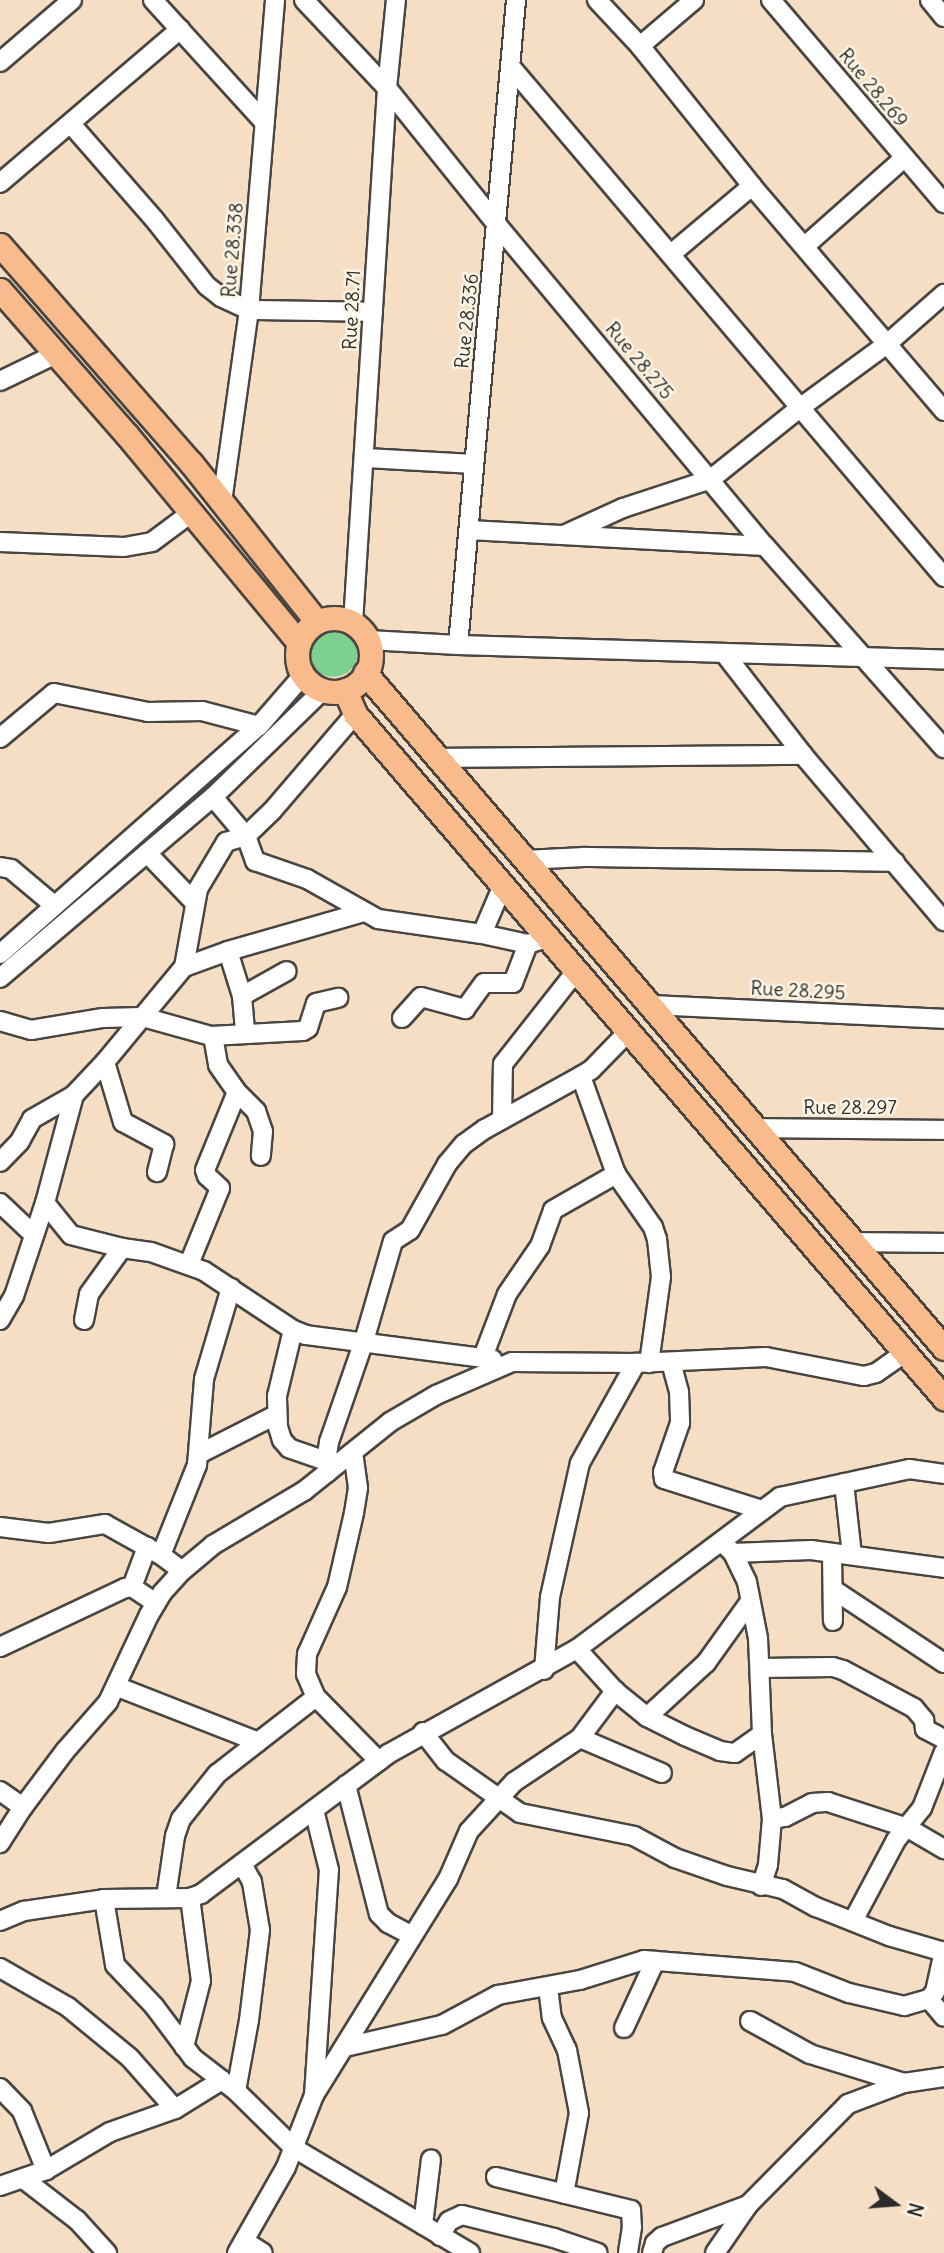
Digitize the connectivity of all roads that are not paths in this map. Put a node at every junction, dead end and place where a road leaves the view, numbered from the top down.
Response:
1 (72, 0) edge
2 (153, 0) edge
3 (275, 0) edge
4 (304, 0) edge
5 (396, 0) edge
6 (516, 0) edge
7 (597, 0) edge
8 (694, 0) edge
9 (771, 0) edge
10 (930, 0) edge
11 (944, 17) edge
12 (180, 29) junction
13 (640, 47) junction
14 (0, 62) edge
15 (512, 67) junction
16 (387, 88) junction
17 (265, 123) junction
18 (71, 124) junction
19 (904, 158) junction
20 (0, 183) edge
21 (752, 186) junction
22 (944, 203) edge
23 (498, 226) junction
24 (0, 244) edge
25 (805, 246) junction
26 (671, 254) junction
27 (0, 289) edge
28 (944, 294) edge
29 (248, 310) junction
30 (373, 312) junction
31 (887, 344) junction
32 (56, 354) junction
33 (0, 381) edge
34 (801, 407) junction
35 (944, 411) edge
36 (366, 458) junction
37 (474, 464) junction
38 (710, 479) junction
39 (222, 502) junction
40 (191, 513) junction
41 (469, 530) junction
42 (564, 535) junction
43 (0, 542) edge
44 (765, 546) junction
45 (944, 577) edge
46 (317, 622) junction
47 (361, 631) junction
48 (299, 643) junction
49 (458, 645) junction
50 (724, 653) junction
51 (862, 655) junction
52 (944, 659) edge
53 (365, 673) junction
54 (303, 675) junction
55 (334, 690) junction
56 (355, 714) junction
57 (259, 726) junction
58 (0, 738) edge
59 (944, 748) edge
60 (803, 755) junction
61 (438, 758) junction
62 (212, 797) junction
63 (246, 836) junction
64 (147, 853) junction
65 (525, 860) junction
66 (895, 862) junction
67 (0, 867) edge
68 (503, 885) junction
69 (194, 902) junction
70 (55, 906) junction
71 (364, 912) junction
72 (944, 921) edge
73 (482, 934) junction
74 (539, 941) junction
75 (228, 951) junction
76 (0, 954) edge
77 (184, 967) junction
78 (577, 970) junction
79 (287, 971) dead end
80 (0, 978) edge
81 (242, 996) junction
82 (338, 998) dead end
83 (650, 1005) junction
84 (143, 1017) junction
85 (402, 1018) dead end
86 (944, 1019) edge
87 (0, 1021) edge
88 (629, 1031) junction
89 (246, 1032) junction
90 (213, 1036) junction
91 (105, 1062) junction
92 (581, 1076) junction
93 (237, 1092) junction
94 (74, 1095) junction
95 (502, 1119) junction
96 (756, 1129) junction
97 (944, 1130) edge
98 (261, 1156) dead end
99 (0, 1162) edge
100 (157, 1172) dead end
101 (616, 1174) junction
102 (0, 1203) edge
103 (45, 1203) junction
104 (34, 1235) junction
105 (853, 1242) junction
106 (944, 1243) edge
107 (122, 1248) junction
108 (189, 1264) junction
109 (231, 1288) junction
110 (0, 1320) edge
111 (84, 1320) dead end
112 (293, 1330) junction
113 (364, 1341) junction
114 (944, 1348) edge
115 (905, 1353) junction
116 (483, 1357) junction
117 (512, 1362) junction
118 (671, 1362) junction
119 (642, 1363) junction
120 (944, 1398) edge
121 (276, 1415) junction
122 (353, 1452) junction
123 (199, 1454) junction
124 (327, 1467) junction
125 (944, 1474) edge
126 (844, 1483) junction
127 (762, 1510) junction
128 (0, 1527) edge
129 (728, 1548) junction
130 (154, 1551) junction
131 (832, 1553) junction
132 (852, 1555) junction
133 (944, 1568) edge
134 (182, 1571) junction
135 (132, 1587) junction
136 (834, 1590) junction
137 (749, 1602) junction
138 (156, 1603) junction
139 (833, 1621) dead end
140 (0, 1647) edge
141 (577, 1649) junction
142 (944, 1663) edge
143 (761, 1668) junction
144 (544, 1670) junction
145 (118, 1686) junction
146 (615, 1691) junction
147 (316, 1697) junction
148 (647, 1717) junction
149 (423, 1732) junction
150 (762, 1734) junction
151 (580, 1738) junction
152 (944, 1738) edge
153 (258, 1742) junction
154 (944, 1752) edge
155 (379, 1761) junction
156 (662, 1773) dead end
157 (346, 1785) junction
158 (0, 1791) edge
159 (937, 1791) edge
160 (499, 1800) junction
161 (23, 1807) junction
162 (314, 1810) junction
163 (772, 1819) junction
164 (908, 1828) junction
165 (0, 1843) edge
166 (944, 1849) edge
167 (242, 1864) junction
168 (761, 1886) junction
169 (166, 1896) junction
170 (190, 1898) junction
171 (104, 1899) junction
172 (0, 1921) edge
173 (853, 1921) junction
174 (412, 1936) junction
175 (944, 1952) edge
176 (655, 1961) junction
177 (0, 1968) edge
178 (548, 1987) junction
179 (929, 1999) junction
180 (944, 2017) edge
181 (750, 2021) dead end
182 (624, 2028) dead end
183 (184, 2047) junction
184 (345, 2047) junction
185 (944, 2077) edge
186 (904, 2083) junction
187 (229, 2085) junction
188 (0, 2088) edge
189 (314, 2095) junction
190 (176, 2109) junction
191 (294, 2148) junction
192 (431, 2159) dead end
193 (46, 2171) junction
194 (496, 2177) dead end
195 (25, 2180) junction
196 (0, 2186) edge
197 (564, 2194) junction
198 (748, 2204) junction
199 (422, 2225) junction
200 (445, 2244) edge
201 (241, 2247) edge
202 (101, 2251) edge
203 (262, 2253) edge
204 (470, 2253) edge
205 (598, 2253) edge
206 (628, 2253) edge
207 (652, 2253) edge
208 (715, 2253) edge

1 - 14 street
2 - 12 street
3 - 17 street, Rue 28.338
4 - 16 street, Rue 28.275
5 - 16 street, Rue 28.71
6 - 15 street, Rue 28.336
7 - 13 street
8 - 13 street
9 - 19 street, Rue 28.269
10 - 11 street
12 - 17 street
12 - 18 street
13 - 21 street
15 - 23 street, Rue 28.336
15 - 26 street
16 - 23 street, Rue 28.275
16 - 30 street, Rue 28.71
17 - 29 street, Rue 28.338
18 - 20 street
18 - 29 street
19 - 22 street, Rue 28.269
19 - 25 street
21 - 25 street
21 - 26 street
23 - 37 street, Rue 28.336
23 - 38 street, Rue 28.275
24 - 39 main road
25 - 31 street
26 - 34 street
27 - 32 main road
28 - 31 street
29 - 30 street
29 - 39 street, Rue 28.338
30 - 36 street, Rue 28.71
31 - 34 street
31 - 35 street
32 - 33 street
32 - 40 main road
34 - 38 street
34 - 45 street
36 - 37 street
36 - 47 street, Rue 28.71
37 - 41 street, Rue 28.336
38 - 42 street
38 - 44 street, Rue 28.275
39 - 46 main road
40 - 43 street
40 - 48 main road
41 - 42 street
41 - 49 street, Rue 28.336
42 - 44 street
44 - 51 street, Rue 28.275
46 - 47 main road
46 - 48 main road
47 - 49 street
47 - 53 main road
48 - 54 main road
49 - 50 street
50 - 51 street
50 - 60 street
51 - 52 street
51 - 59 street, Rue 28.275
53 - 55 main road
53 - 61 main road
54 - 55 main road
54 - 57 street
55 - 56 main road
55 - 62 street
56 - 63 street
56 - 68 main road
57 - 58 street
57 - 70 street
60 - 61 street
60 - 66 street
61 - 65 main road
62 - 63 street
62 - 64 street
63 - 69 street
63 - 71 street
64 - 69 street
64 - 80 street
65 - 66 street
65 - 83 main road
66 - 72 street
67 - 70 street
68 - 73 street
68 - 74 main road
69 - 77 street
70 - 76 street
71 - 73 street
71 - 75 street
73 - 74 street
74 - 78 main road
74 - 85 street
75 - 77 street
75 - 81 street
77 - 84 street
78 - 88 main road
78 - 95 street
79 - 81 street
81 - 89 street
82 - 89 street
83 - 86 street, Rue 28.295
83 - 96 main road
84 - 87 street
84 - 90 street
84 - 91 street
88 - 92 street
88 - 115 main road
89 - 90 street
90 - 93 street
91 - 94 street
91 - 100 street
92 - 95 street
92 - 101 street
93 - 98 street
93 - 108 street
94 - 99 street
94 - 103 street
95 - 113 street
96 - 97 street, Rue 28.297
96 - 105 main road
101 - 116 street
101 - 119 street
102 - 104 street
103 - 104 street
103 - 107 street
104 - 110 street
105 - 106 street
105 - 114 main road
107 - 108 street
107 - 111 street
108 - 109 street
109 - 112 street
109 - 123 street
112 - 113 street
112 - 121 street
113 - 116 street
113 - 124 street
115 - 118 street
115 - 120 main road
116 - 117 street
117 - 119 street
117 - 122 street
118 - 119 street
118 - 127 street
119 - 144 street
121 - 123 street
121 - 124 street
122 - 124 street
122 - 147 street
123 - 130 street
124 - 134 street
125 - 126 street
126 - 127 street
126 - 132 street
127 - 129 street
128 - 130 street
129 - 131 street
129 - 137 street
129 - 141 street
130 - 134 street
130 - 135 street
131 - 132 street
131 - 136 street
132 - 133 street
134 - 138 street
135 - 138 street
135 - 140 street
136 - 139 street
136 - 142 street
137 - 143 street
137 - 148 street
138 - 145 street
141 - 144 street
141 - 146 street
143 - 150 street
143 - 152 street
144 - 149 street
145 - 153 street
145 - 161 street
146 - 148 street
146 - 151 street
147 - 153 street
147 - 155 street
148 - 150 street
149 - 155 street
149 - 160 street
150 - 163 street
151 - 156 street
151 - 160 street
153 - 169 street
154 - 159 street
155 - 157 street
157 - 162 street
157 - 174 street
158 - 161 street
159 - 164 street
160 - 168 street
160 - 174 street
161 - 165 street
162 - 167 street
162 - 189 street
163 - 164 street
163 - 168 street
164 - 166 street
164 - 173 street
167 - 170 street
167 - 187 street
168 - 173 street
169 - 170 street
169 - 171 street
170 - 183 street
171 - 172 street
171 - 183 street
173 - 175 street
174 - 184 street
175 - 179 street
176 - 178 street
176 - 179 street
176 - 182 street
177 - 190 street
178 - 184 street
178 - 197 street
179 - 180 street
181 - 186 street
183 - 187 street
184 - 189 street
185 - 186 street
186 - 198 street
187 - 190 street
187 - 191 street
188 - 193 street
189 - 191 street
190 - 193 street
191 - 199 street
191 - 201 street
192 - 199 street
193 - 195 street
194 - 197 street
195 - 196 street
195 - 202 street
197 - 206 street
198 - 207 street
198 - 208 street
199 - 200 street
200 - 204 street
200 - 205 street
201 - 203 street

